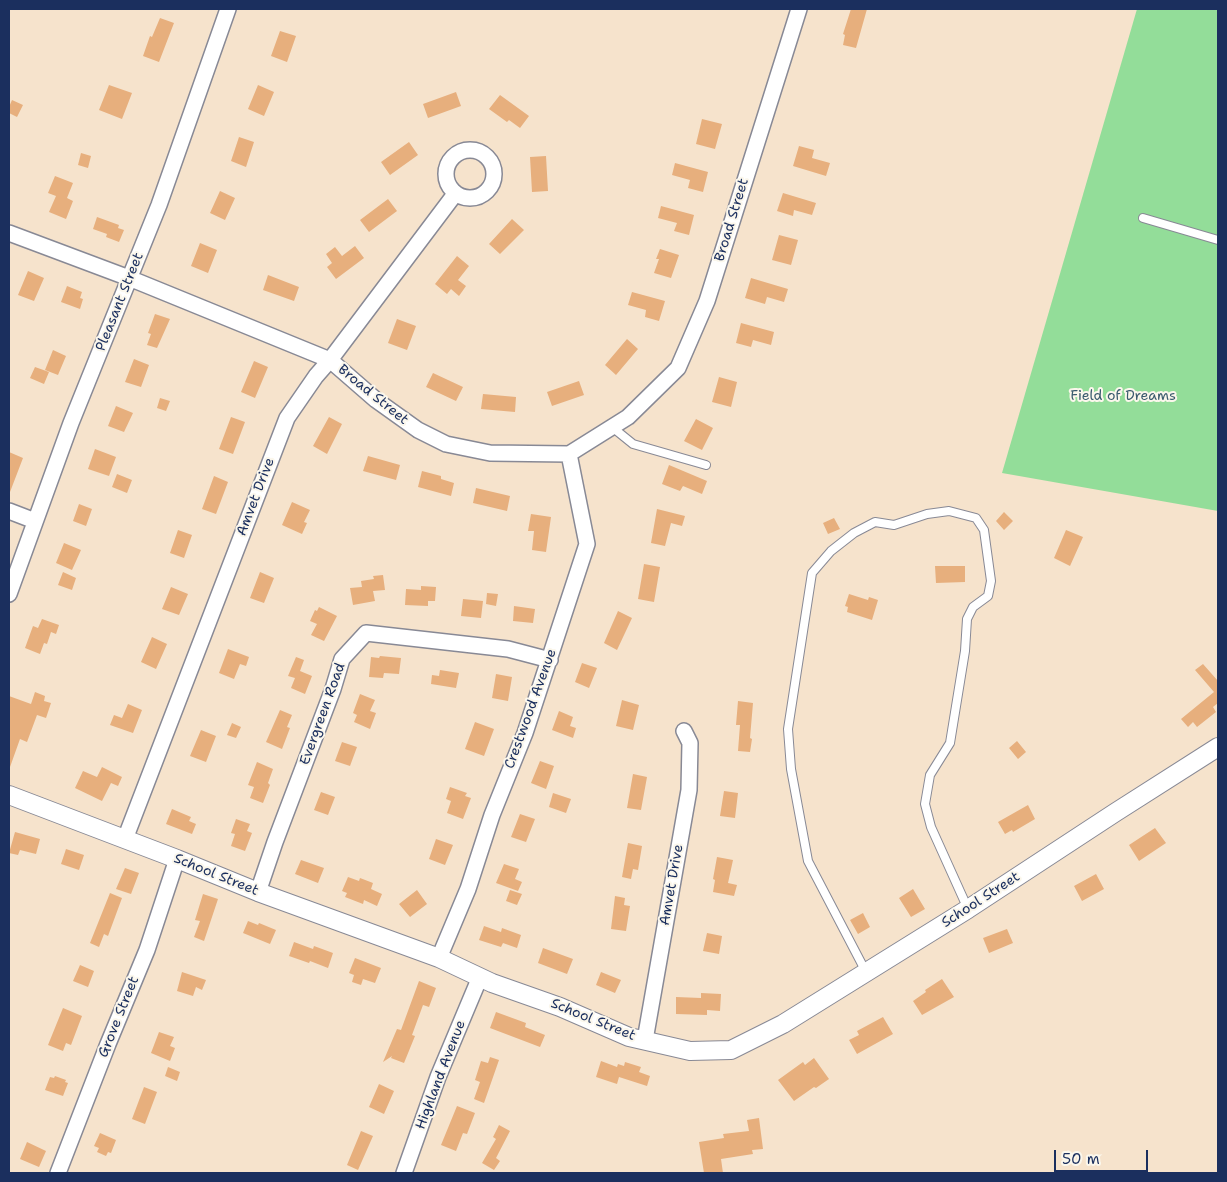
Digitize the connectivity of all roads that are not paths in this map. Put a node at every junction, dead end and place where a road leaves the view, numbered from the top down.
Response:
1 (228, 9) edge
2 (799, 9) edge
3 (455, 194) dead end
4 (1143, 218) dead end
5 (9, 233) edge
6 (1218, 240) edge
7 (129, 278) junction
8 (330, 360) junction
9 (612, 427) junction
10 (569, 454) junction
11 (706, 465) dead end
12 (9, 511) edge
13 (35, 521) junction
14 (9, 594) edge
15 (550, 660) junction
16 (684, 731) dead end
17 (1218, 747) edge
18 (9, 795) edge
19 (125, 839) junction
20 (177, 859) junction
21 (258, 892) junction
22 (968, 909) junction
23 (439, 958) junction
24 (867, 972) junction
25 (480, 977) junction
26 (645, 1040) junction
27 (58, 1173) edge
28 (404, 1173) edge

1 - 7 street, Pleasant Street
2 - 9 street, Broad Street
3 - 8 street, Amvet Drive
4 - 6 lane
5 - 7 street, Broad Street
7 - 8 street, Broad Street
7 - 13 street, Pleasant Street
8 - 10 street, Broad Street
8 - 19 street, Amvet Drive
9 - 10 street, Broad Street
9 - 11 lane
10 - 15 street, Crestwood Avenue
12 - 13 street
13 - 14 street, Pleasant Street
15 - 21 street, Evergreen Road
15 - 23 street, Crestwood Avenue
16 - 26 street, Amvet Drive
17 - 22 street, School Street
18 - 19 street, School Street
19 - 20 street, School Street
20 - 21 street, School Street
20 - 27 street, Grove Street
21 - 23 street, School Street
22 - 24 street, School Street
22 - 24 lane
23 - 25 street, School Street
24 - 26 street, School Street
25 - 26 street, School Street
25 - 28 street, Highland Avenue

